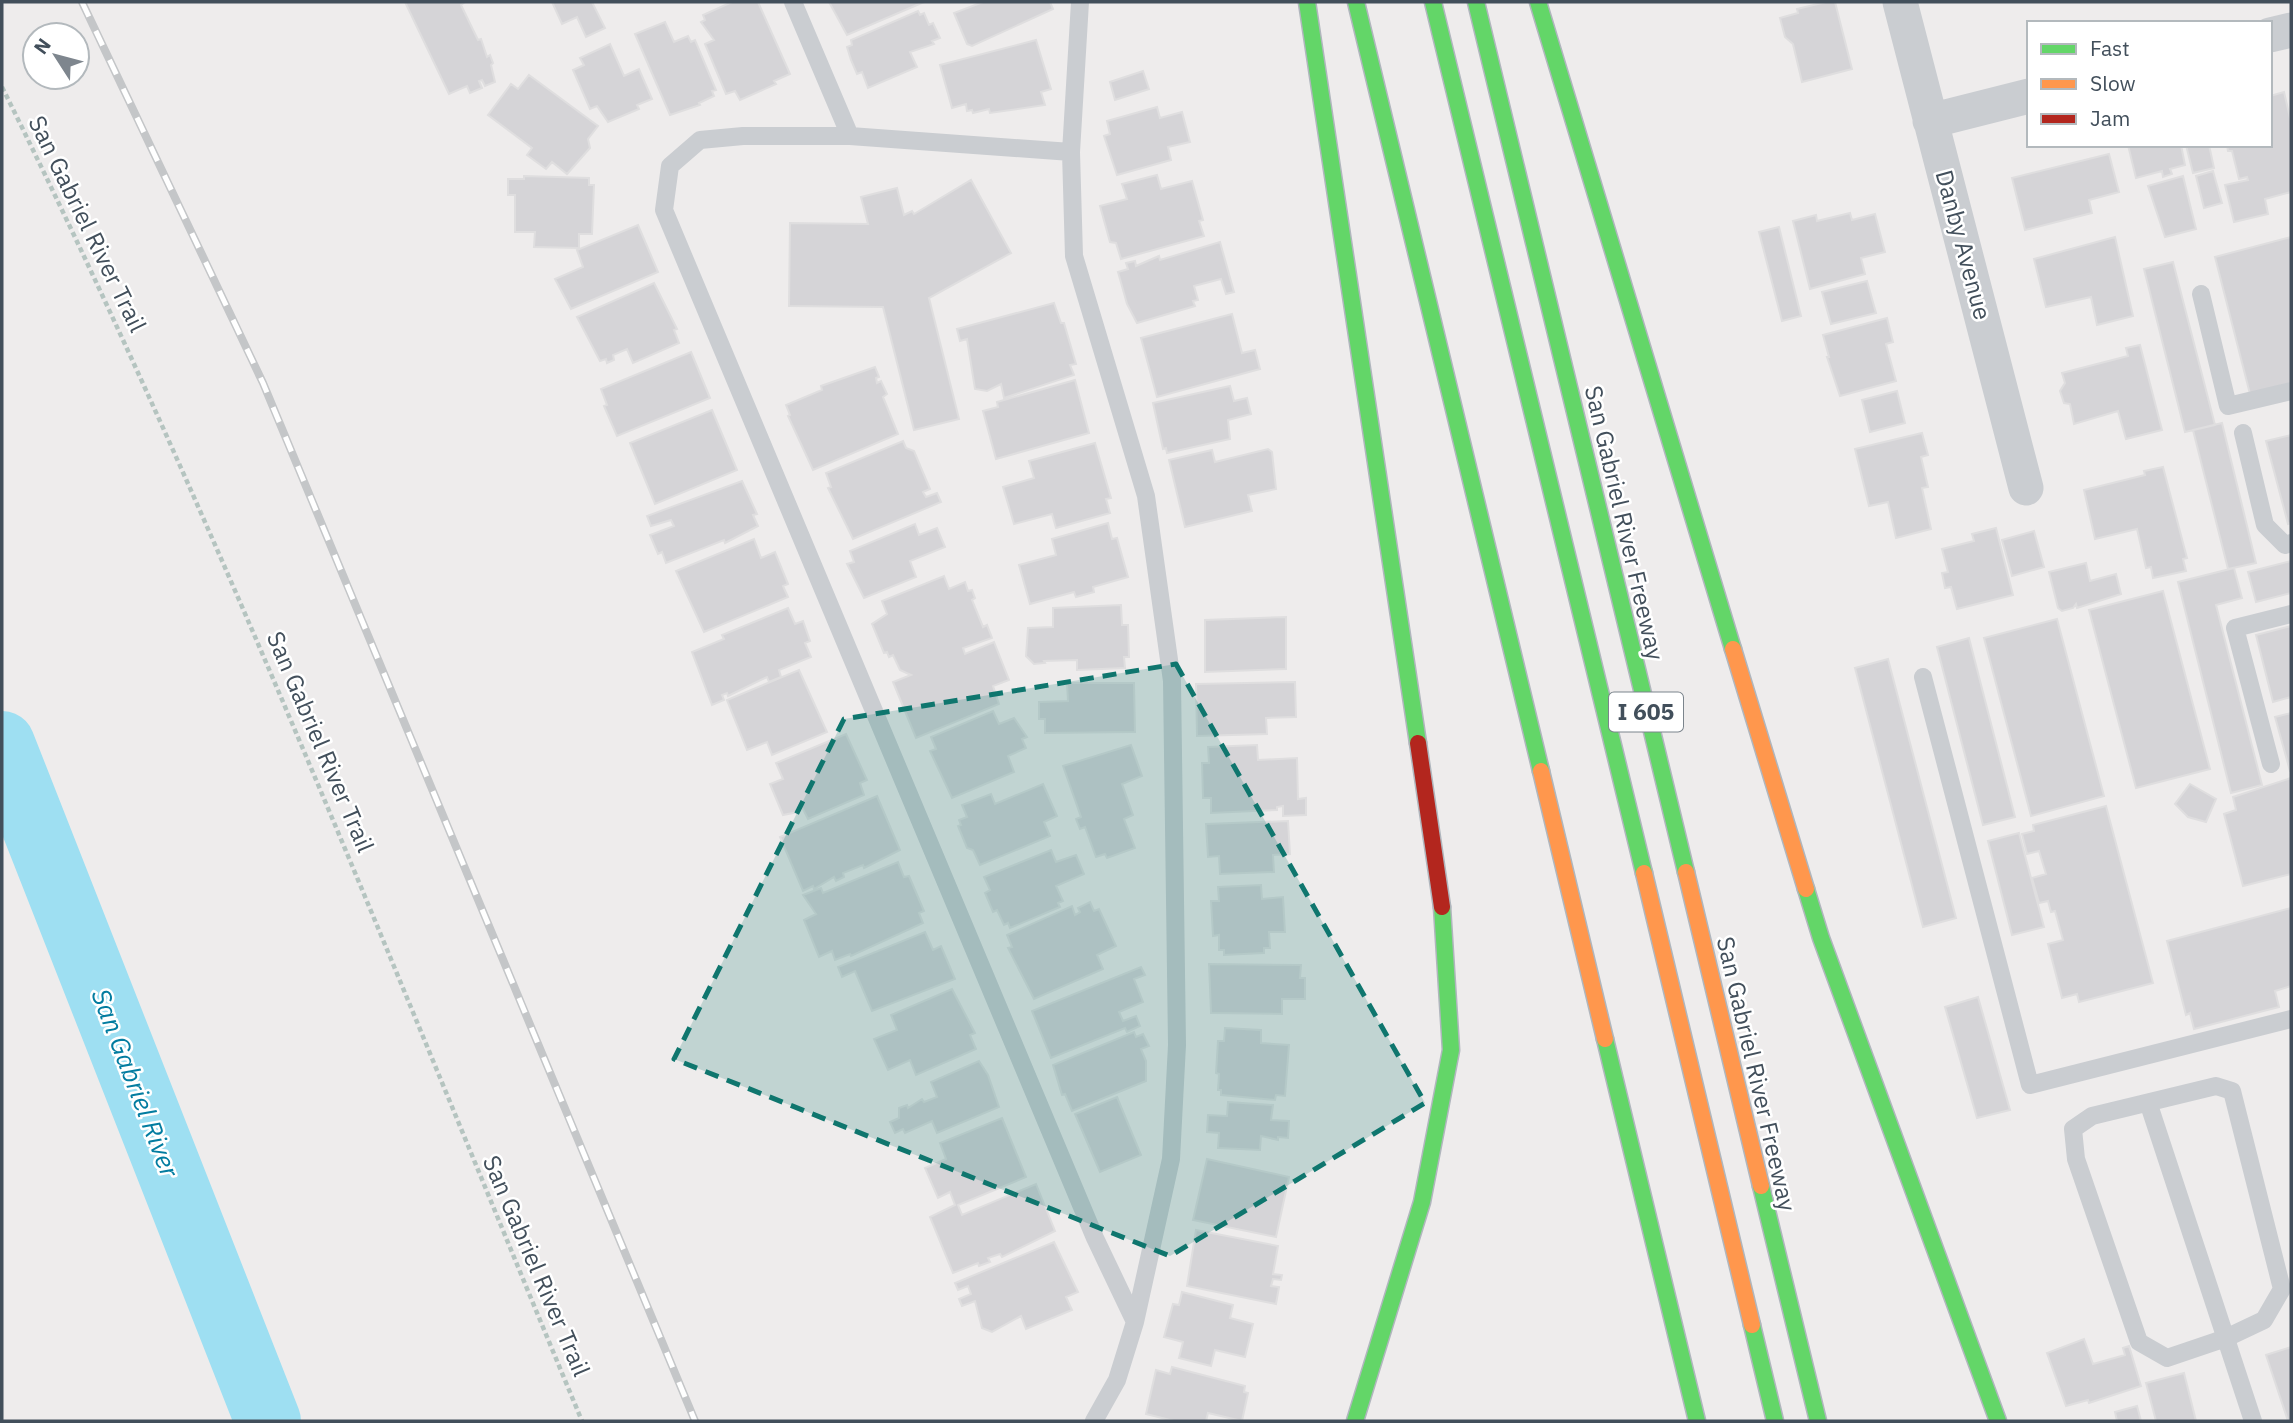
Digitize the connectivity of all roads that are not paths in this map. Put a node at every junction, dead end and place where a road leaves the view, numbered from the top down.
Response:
1 (793, 2) edge
2 (1080, 2) edge
3 (1307, 2) edge
4 (1356, 2) edge
5 (1433, 2) edge
6 (1476, 2) edge
7 (1538, 2) edge
8 (1900, 2) edge
9 (2291, 30) edge
10 (2272, 35) edge
11 (2027, 97) edge
12 (1930, 121) junction
13 (850, 136) junction
14 (1071, 152) junction
15 (2201, 294) dead end
16 (2291, 391) edge
17 (2243, 433) dead end
18 (2026, 488) dead end
19 (2291, 543) edge
20 (2291, 614) edge
21 (1923, 677) dead end
22 (2271, 764) dead end
23 (2291, 1019) edge
24 (2149, 1105) junction
25 (1135, 1322) junction
26 (2225, 1338) junction
27 (1094, 1421) edge
28 (1355, 1421) edge
29 (1698, 1421) edge
30 (1775, 1421) edge
31 (1818, 1421) edge
32 (1998, 1421) edge
33 (2253, 1421) edge

1 - 13 lane
2 - 14 lane
3 - 28 highway
4 - 29 highway
5 - 30 highway
6 - 31 highway, San Gabriel River Freeway / I 605
7 - 32 highway
8 - 12 street, Danby Avenue
9 - 10 street
11 - 12 street
12 - 18 street, Danby Avenue
13 - 14 lane
13 - 25 lane
14 - 25 lane
15 - 16 lane
17 - 19 lane
20 - 22 lane
21 - 23 lane
24 - 26 lane
24 - 26 lane
24 - 26 lane
25 - 27 lane
26 - 33 lane

